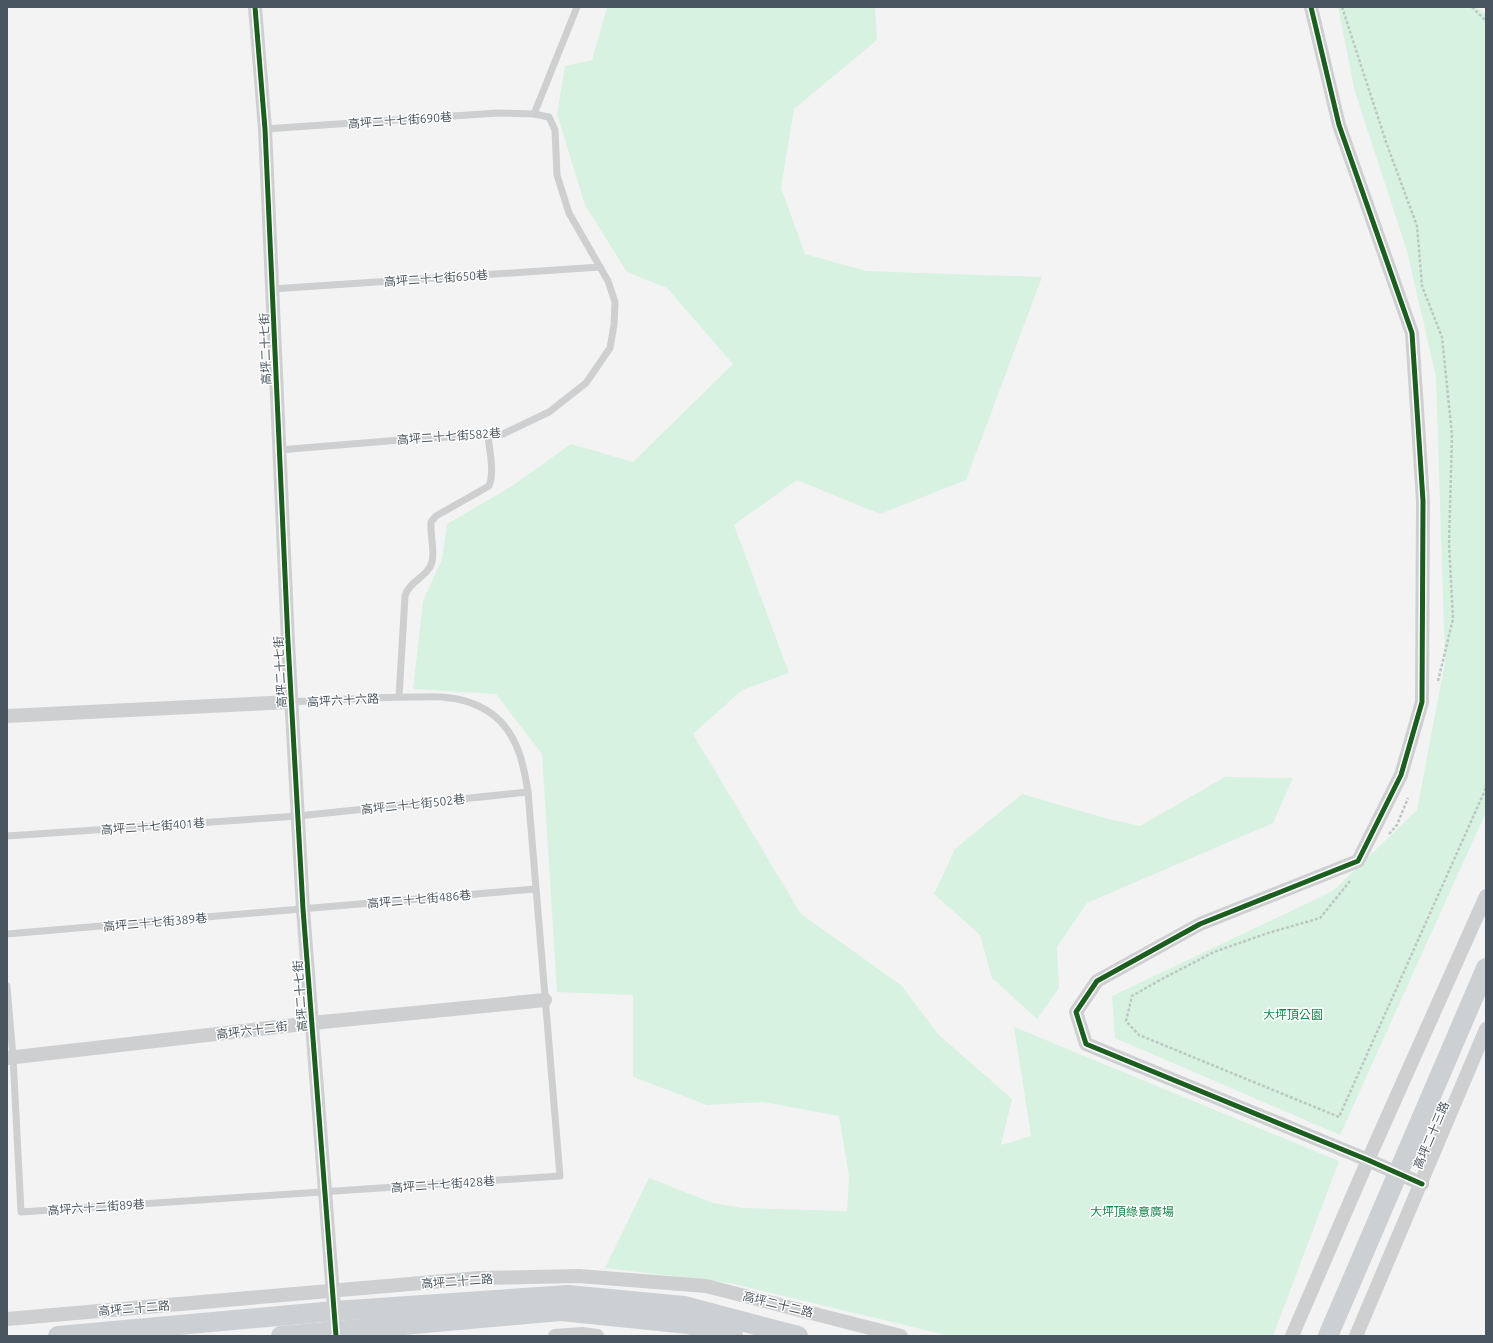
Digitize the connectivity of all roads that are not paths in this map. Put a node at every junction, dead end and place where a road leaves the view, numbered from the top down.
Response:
1 (255, 7) edge
2 (577, 7) edge
3 (1311, 7) edge
4 (534, 114) junction
5 (265, 129) junction
6 (600, 267) junction
7 (272, 289) junction
8 (488, 434) junction
9 (279, 450) junction
10 (399, 697) junction
11 (291, 702) junction
12 (7, 716) edge
13 (528, 792) junction
14 (298, 816) junction
15 (7, 836) edge
16 (535, 889) junction
17 (1486, 896) edge
18 (303, 908) junction
19 (1483, 912) edge
20 (7, 934) edge
21 (1486, 968) edge
22 (7, 986) edge
23 (545, 1000) junction
24 (312, 1023) junction
25 (1486, 1029) edge
26 (10, 1058) edge
27 (1368, 1160) junction
28 (1399, 1173) junction
29 (560, 1176) joint
30 (1422, 1184) junction
31 (326, 1193) junction
32 (332, 1291) junction
33 (334, 1311) junction
34 (7, 1319) edge
35 (336, 1334) edge
36 (58, 1336) edge
37 (280, 1336) edge
38 (555, 1336) edge
39 (597, 1336) edge
40 (732, 1336) edge
41 (798, 1336) edge
42 (901, 1336) edge
43 (1292, 1336) edge
44 (1328, 1336) edge
45 (1356, 1336) edge

1 - 5 street, 高坪二十七街
2 - 4 lane
3 - 27 street
4 - 5 lane, 高坪二十七街690巷
4 - 6 lane
5 - 7 street, 高坪二十七街
6 - 7 lane, 高坪二十七街650巷
6 - 8 lane, 高坪二十七街582巷
7 - 9 street, 高坪二十七街
8 - 9 lane, 高坪二十七街582巷
8 - 10 lane
9 - 11 street, 高坪二十七街
10 - 11 lane, 高坪六十六路
10 - 13 lane, 高坪六十六路
11 - 12 street, 高坪六十六路
11 - 14 street, 高坪二十七街
13 - 14 lane, 高坪二十七街502巷
13 - 16 lane, 高坪六十六路
14 - 15 lane, 高坪二十七街401巷
14 - 18 street, 高坪二十七街
16 - 18 lane, 高坪二十七街486巷
16 - 23 lane, 高坪六十六路
17 - 19 street
18 - 20 lane, 高坪二十七街389巷
18 - 24 street, 高坪二十七街
19 - 27 street
21 - 28 street, 高坪二十三路
22 - 26 lane
23 - 24 street, 高坪六十二街
23 - 29 lane, 高坪六十六路
24 - 26 street, 高坪六十二街
24 - 31 street, 高坪二十七街
25 - 30 street, 高坪二十三路
26 - 31 lane, 高坪六十二街89巷
27 - 28 street
27 - 43 street
28 - 30 street
28 - 44 street, 高坪二十三路
29 - 31 lane, 高坪二十七街428巷
30 - 45 street, 高坪二十三路
31 - 32 street, 高坪二十七街
32 - 33 street, 高坪二十七街
32 - 34 street, 高坪二十二路
32 - 42 street, 高坪二十二路
33 - 35 street, 高坪二十七街
33 - 36 street, 高坪二十二路
33 - 41 street, 高坪二十二路
35 - 37 street
35 - 40 street
38 - 39 street

